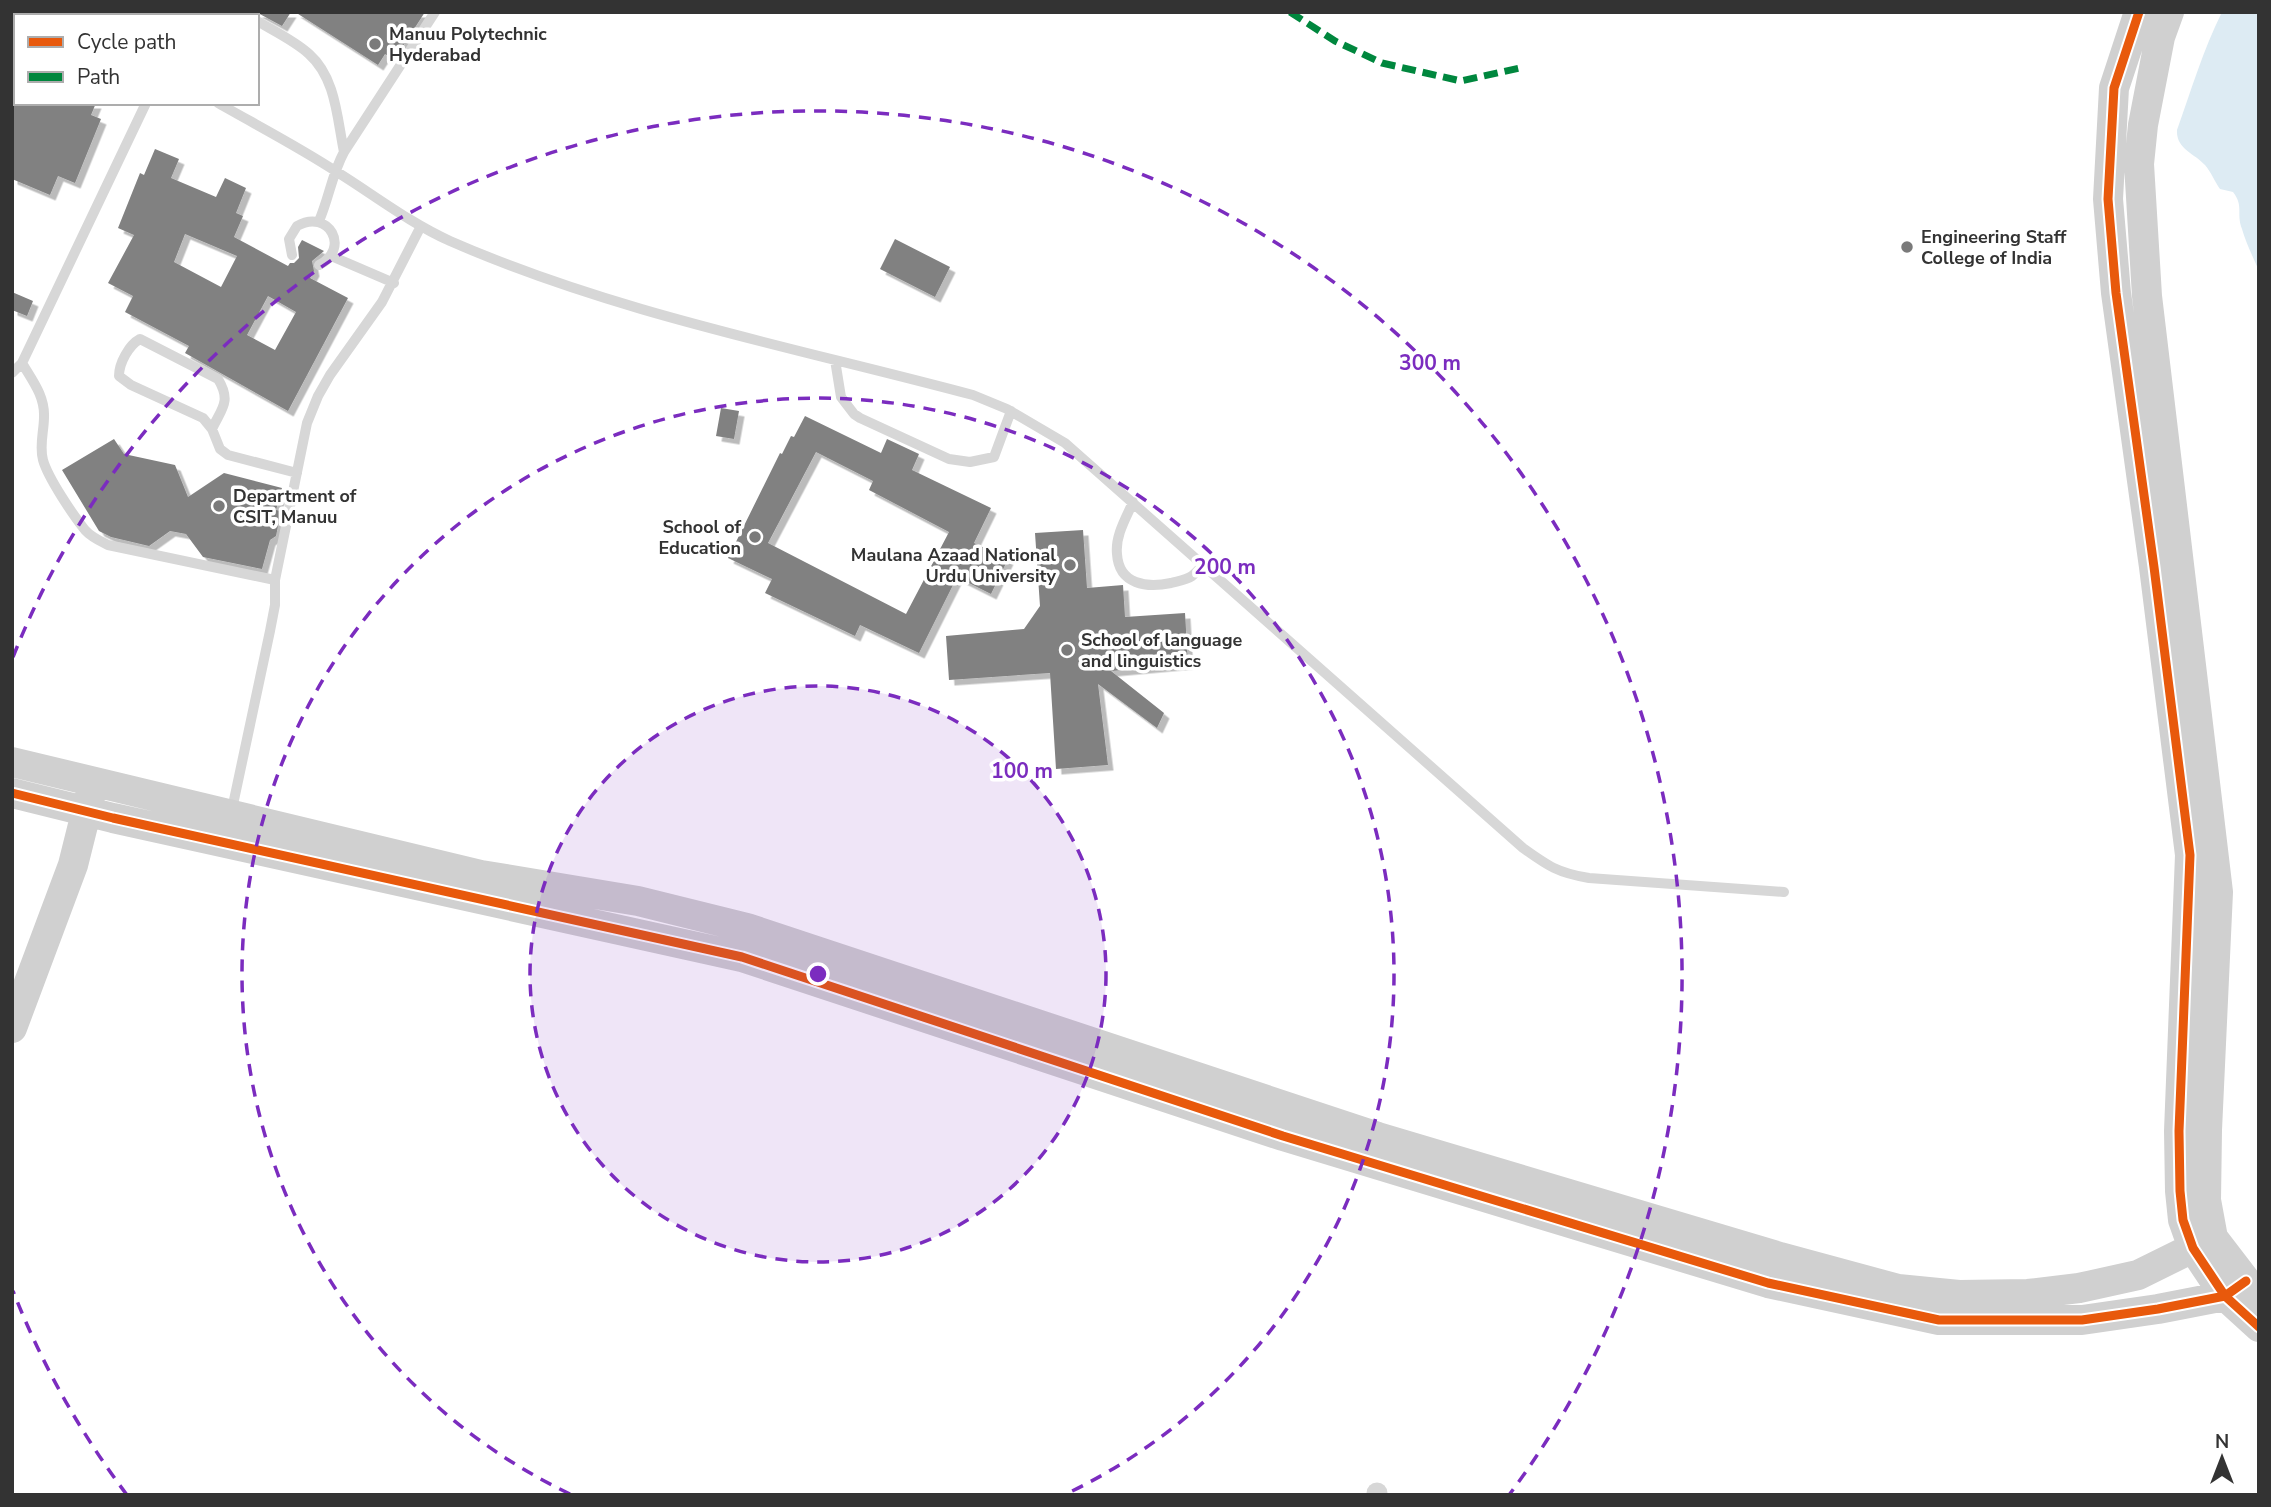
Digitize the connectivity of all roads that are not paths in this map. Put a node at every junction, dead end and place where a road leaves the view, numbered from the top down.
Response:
1 (435, 12) edge
2 (2139, 12) edge
3 (2169, 12) edge
4 (259, 22) edge
5 (145, 105) edge
6 (221, 105) edge
7 (344, 152) junction
8 (334, 170) junction
9 (319, 221) junction
10 (421, 226) junction
11 (292, 255) dead end
12 (331, 256) junction
13 (319, 265) dead end
14 (394, 283) junction
15 (835, 360) junction
16 (22, 363) junction
17 (12, 373) edge
18 (1011, 411) junction
19 (212, 429) junction
20 (297, 473) junction
21 (1133, 502) junction
22 (1204, 564) junction
23 (275, 580) junction
24 (12, 762) edge
25 (94, 782) junction
26 (12, 793) edge
27 (86, 810) junction
28 (230, 815) junction
29 (1784, 892) dead end
30 (12, 1028) edge
31 (2203, 1243) junction
32 (2243, 1290) edge
33 (2259, 1327) edge

1 - 7 lane
2 - 31 street
3 - 31 street
4 - 7 lane
5 - 16 lane
6 - 8 lane
7 - 8 lane
8 - 9 lane
8 - 10 lane
9 - 11 lane
9 - 12 lane
10 - 14 lane
10 - 15 lane
12 - 13 lane
12 - 14 lane
14 - 20 lane
15 - 18 lane
15 - 18 lane
16 - 17 lane
16 - 23 lane
18 - 21 lane
19 - 19 lane
19 - 20 lane
20 - 23 lane
21 - 22 lane
21 - 22 lane
22 - 29 lane
23 - 28 lane
24 - 25 street
25 - 27 street
25 - 28 street
26 - 27 street
27 - 30 street
27 - 32 street
28 - 31 street
31 - 32 street
32 - 33 street

